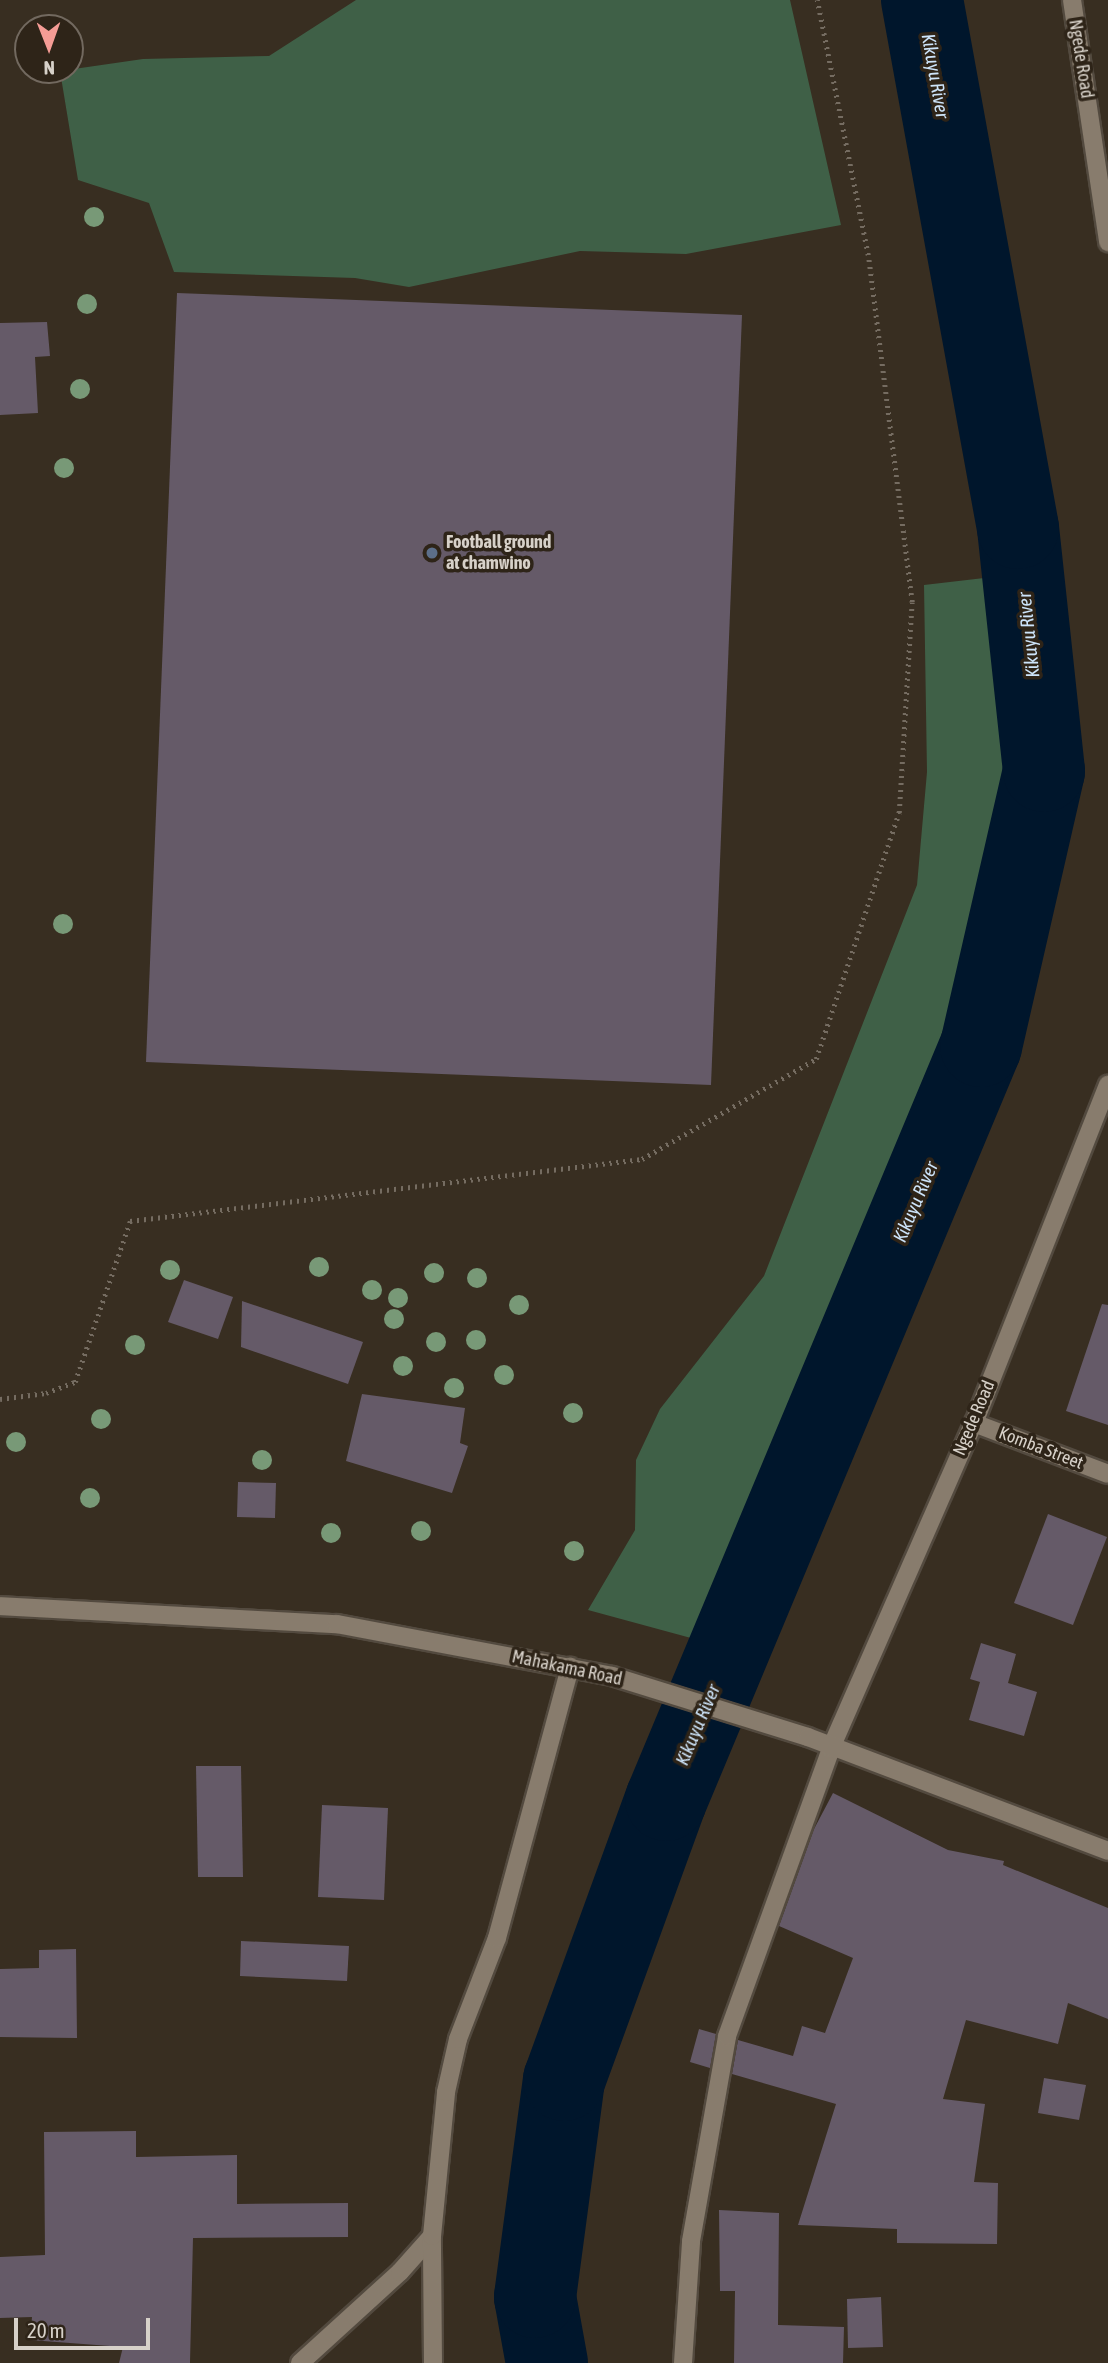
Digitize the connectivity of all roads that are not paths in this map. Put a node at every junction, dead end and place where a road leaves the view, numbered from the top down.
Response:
1 (1072, 0) edge
2 (1108, 242) edge
3 (1108, 1085) edge
4 (974, 1423) junction
5 (1108, 1474) edge
6 (0, 1606) edge
7 (570, 1667) junction
8 (831, 1748) junction
9 (1108, 1851) edge
10 (432, 2236) junction
11 (300, 2363) edge
12 (433, 2363) edge
13 (683, 2363) edge

1 - 2 street, Ngede Road
3 - 4 street, Ngede Road
4 - 5 street, Komba Street
4 - 8 street, Ngede Road
6 - 7 street, Mahakama Road
7 - 8 street, Mahakama Road
7 - 10 street
8 - 9 street, Mahakama Road
8 - 13 street, Ngede Road
10 - 11 street
10 - 12 street

